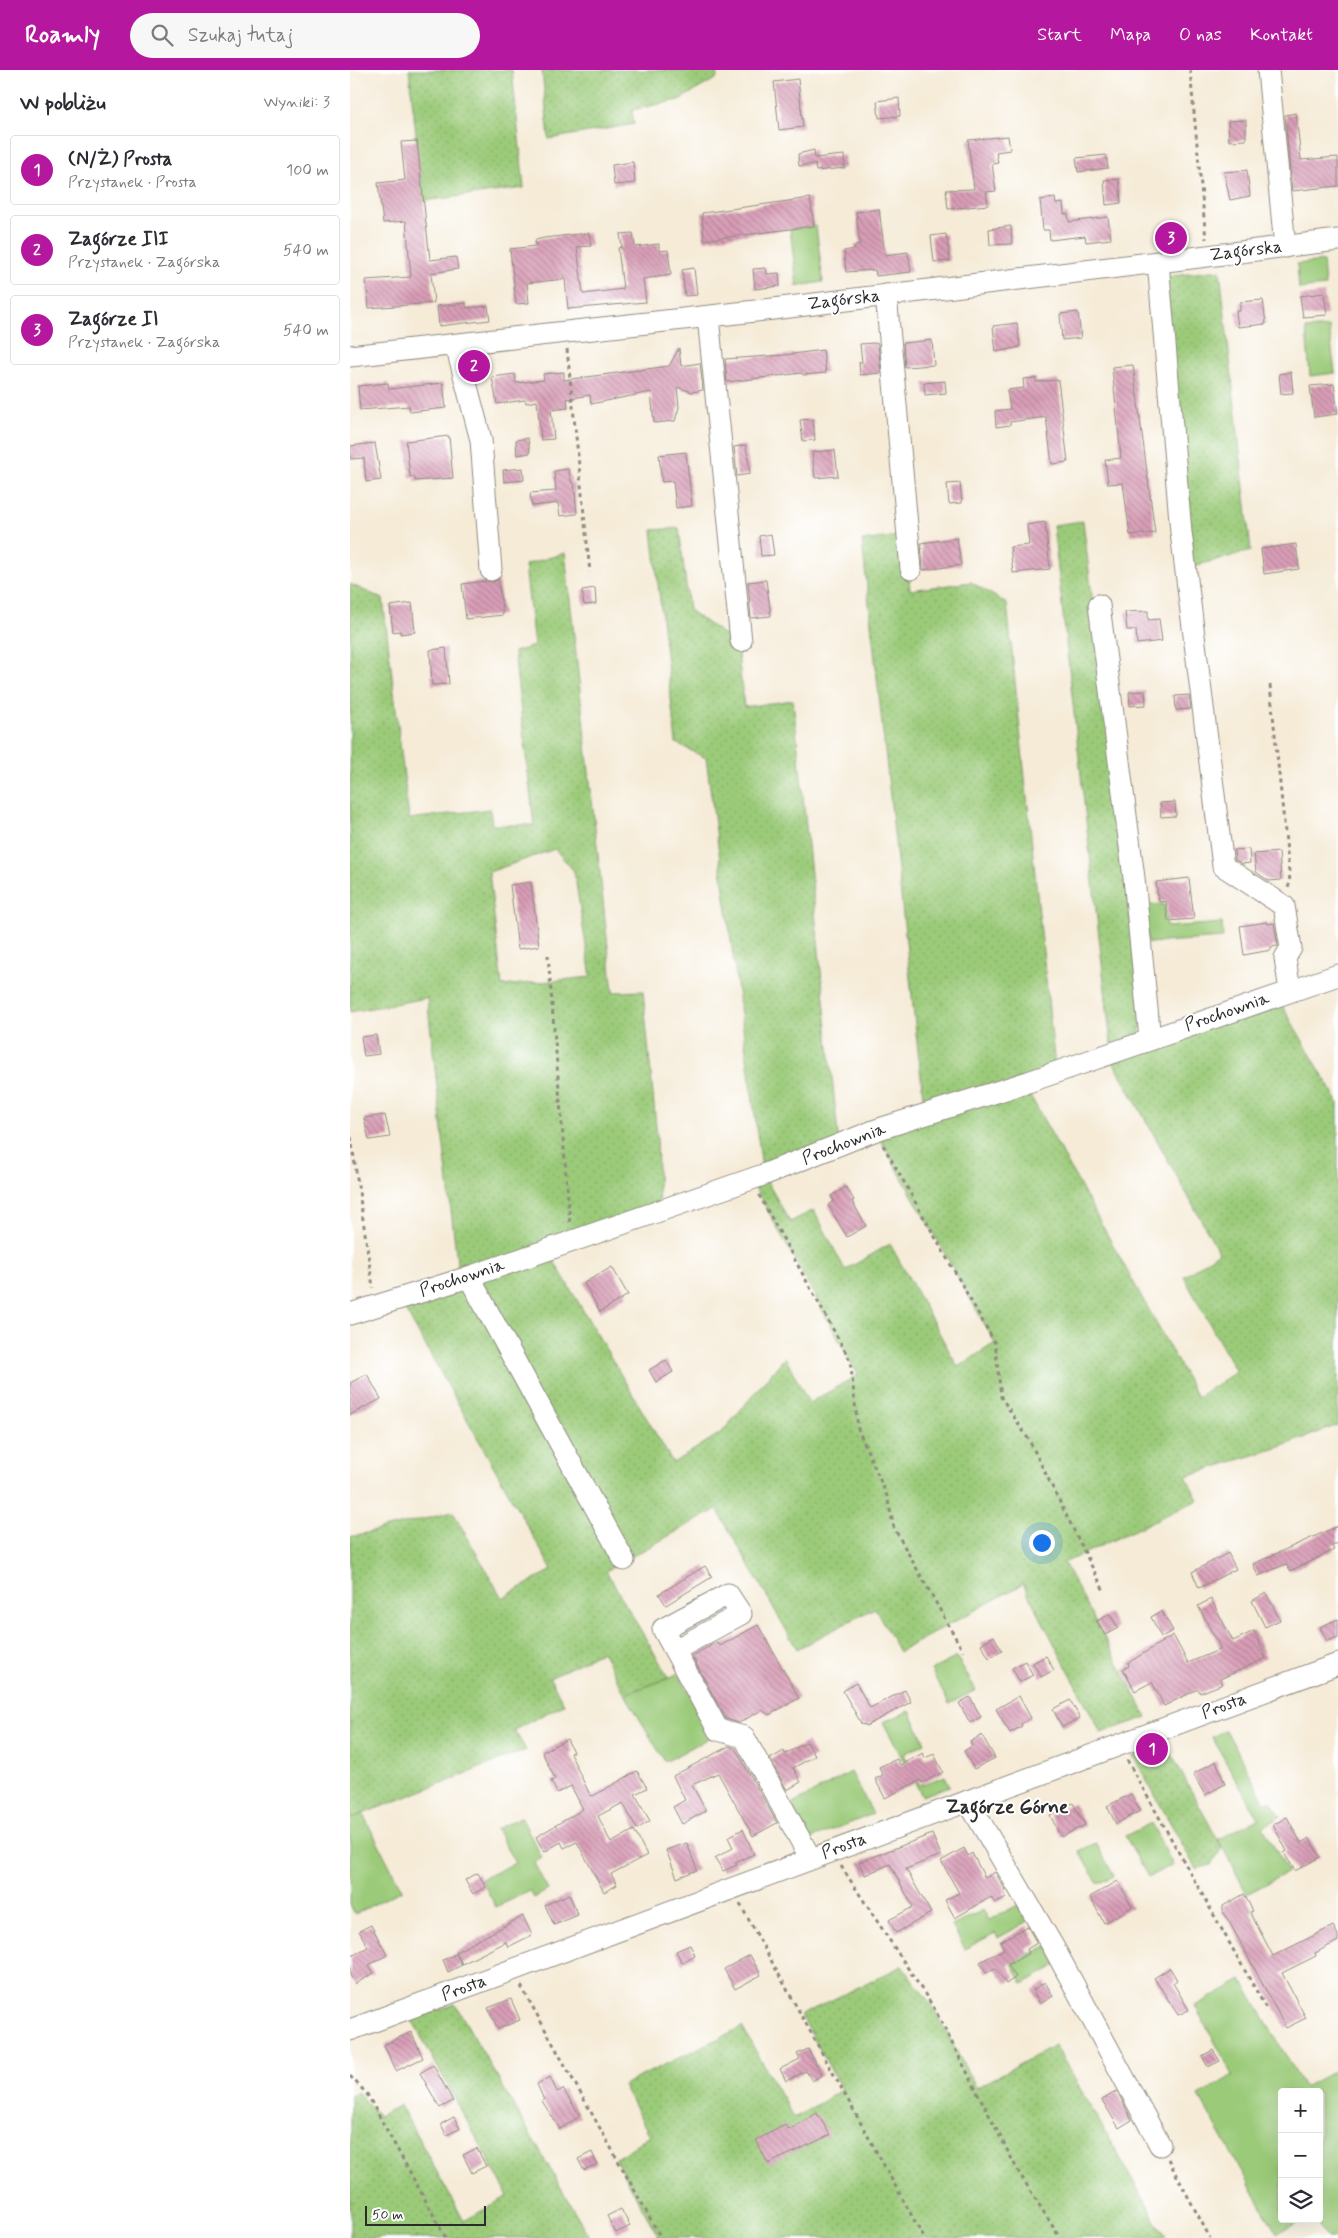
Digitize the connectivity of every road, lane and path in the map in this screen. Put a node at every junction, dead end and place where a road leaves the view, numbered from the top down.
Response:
1 (1190, 70) edge
2 (1268, 70) edge
3 (1206, 240) dead end
4 (1338, 240) edge
5 (1285, 247) junction
6 (1158, 262) junction
7 (886, 295) junction
8 (708, 317) junction
9 (565, 332) junction
10 (456, 345) junction
11 (350, 356) edge
12 (911, 569) dead end
13 (490, 570) dead end
14 (590, 572) dead end
15 (1099, 605) dead end
16 (741, 641) dead end
17 (1270, 685) dead end
18 (1284, 906) junction
19 (548, 955) dead end
20 (1338, 975) edge
21 (1290, 991) junction
22 (1150, 1038) junction
23 (876, 1130) junction
24 (351, 1137) edge
25 (751, 1178) junction
26 (572, 1241) junction
27 (469, 1276) junction
28 (376, 1306) junction
29 (350, 1314) edge
30 (624, 1560) dead end
31 (1104, 1591) dead end
32 (675, 1650) dead end
33 (963, 1651) dead end
34 (1338, 1664) edge
35 (1118, 1745) junction
36 (968, 1800) junction
37 (833, 1851) junction
38 (811, 1858) junction
39 (732, 1889) junction
40 (512, 1970) junction
41 (1267, 2010) dead end
42 (350, 2030) edge
43 (350, 2076) edge
44 (1160, 2145) joint
45 (446, 2238) edge
46 (661, 2238) edge
47 (924, 2238) edge
48 (1060, 2238) edge
49 (1210, 2238) edge

1 - 3 path
2 - 5 street
4 - 5 street, Zagórska
5 - 6 street, Zagórska
6 - 7 street, Zagórska
6 - 18 street
7 - 8 street, Zagórska
7 - 12 street
8 - 9 street, Zagórska
8 - 16 street
9 - 10 street, Zagórska
9 - 14 path
10 - 11 street, Zagórska
10 - 13 street
15 - 22 street
17 - 18 path
18 - 21 street
19 - 26 path
20 - 21 street, Prochownia
21 - 22 street, Prochownia
22 - 23 street, Prochownia
23 - 25 street, Prochownia
23 - 31 path
24 - 28 path
25 - 26 street, Prochownia
25 - 33 path
26 - 27 street, Prochownia
27 - 28 street, Prochownia
27 - 30 street
28 - 29 street, Prochownia
32 - 38 street
34 - 35 street, Prosta
35 - 36 street, Prosta
35 - 41 path
36 - 37 street, Prosta
36 - 44 street
37 - 38 street, Prosta
37 - 48 path
38 - 39 street, Prosta
39 - 40 street, Prosta
39 - 47 path
40 - 42 street, Prosta
40 - 46 path
43 - 45 path
44 - 49 path

